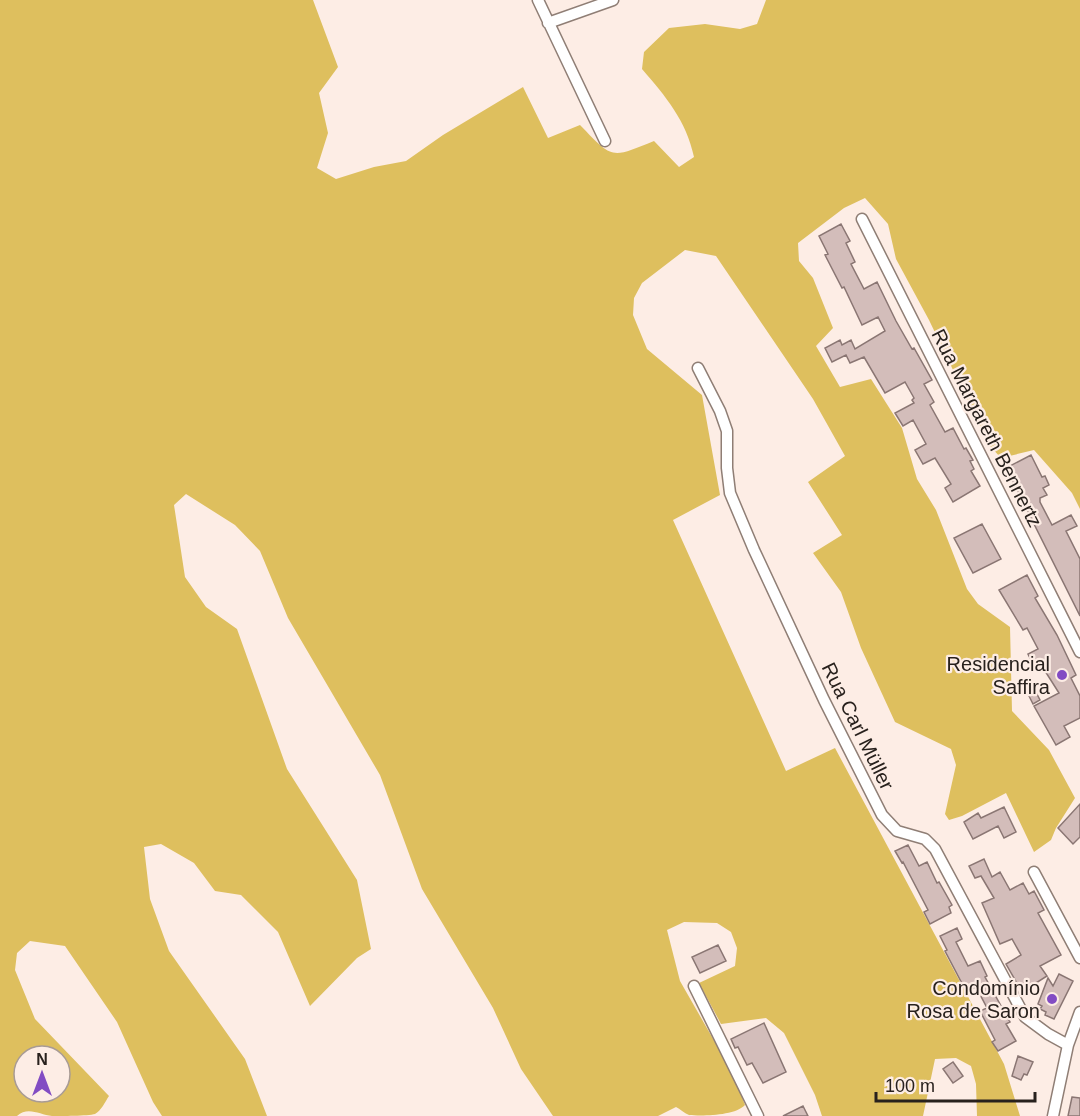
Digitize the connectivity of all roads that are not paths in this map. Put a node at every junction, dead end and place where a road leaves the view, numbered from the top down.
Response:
1 (538, 0) edge
2 (612, 0) edge
3 (548, 23) junction
4 (605, 141) dead end
5 (862, 219) dead end
6 (698, 368) dead end
7 (1080, 652) edge
8 (1034, 872) dead end
9 (1080, 958) edge
10 (694, 986) dead end
11 (1080, 1012) edge
12 (1068, 1045) junction
13 (758, 1116) edge
14 (1053, 1116) edge

1 - 3 street
2 - 3 street
3 - 4 street
5 - 7 street, Rua Margareth Bennertz
6 - 12 street, Rua Carl Müller
8 - 9 street
10 - 13 street
11 - 12 street
12 - 14 street

